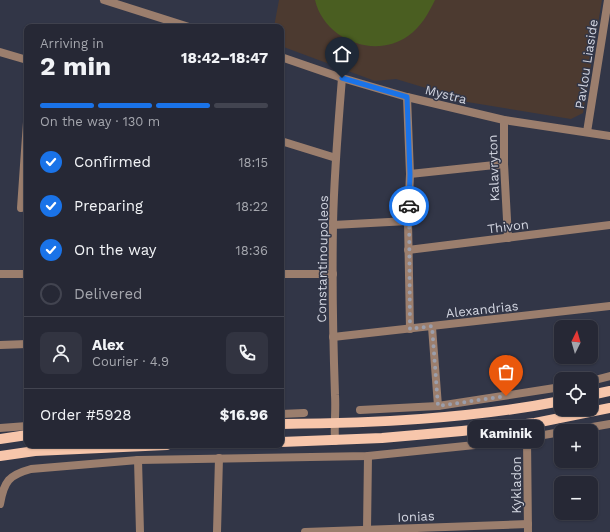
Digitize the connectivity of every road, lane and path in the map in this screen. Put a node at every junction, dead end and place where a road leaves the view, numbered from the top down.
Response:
1 (106, 0) edge
2 (609, 2) edge
3 (181, 24) edge
4 (0, 52) edge
5 (284, 58) edge
6 (24, 59) edge
7 (342, 78) junction
8 (407, 97) junction
9 (504, 120) junction
10 (587, 132) junction
11 (610, 136) edge
12 (284, 142) edge
13 (336, 158) junction
14 (24, 159) edge
15 (504, 164) junction
16 (410, 174) junction
17 (20, 208) dead end
18 (408, 221) junction
19 (610, 224) edge
20 (333, 225) junction
21 (508, 238) junction
22 (408, 250) junction
23 (0, 274) edge
24 (24, 274) edge
25 (284, 274) edge
26 (333, 274) junction
27 (610, 306) edge
28 (432, 326) junction
29 (410, 329) junction
30 (333, 338) junction
31 (24, 344) edge
32 (0, 345) edge
33 (610, 376) edge
34 (598, 379) edge
35 (554, 388) edge
36 (610, 391) edge
37 (598, 394) edge
38 (554, 402) edge
39 (438, 406) junction
40 (610, 408) edge
41 (360, 410) dead end
42 (304, 413) dead end
43 (284, 414) edge
44 (334, 423) junction
45 (284, 424) edge
46 (610, 424) edge
47 (24, 426) edge
48 (598, 426) edge
49 (0, 428) edge
50 (554, 433) edge
51 (24, 435) edge
52 (0, 439) edge
53 (527, 439) junction
54 (335, 440) junction
55 (284, 442) edge
56 (110, 448) edge
57 (0, 456) edge
58 (368, 456) junction
59 (220, 458) junction
60 (138, 460) junction
61 (0, 504) edge
62 (528, 528) edge
63 (458, 529) edge
64 (367, 530) junction
65 (140, 532) edge
66 (217, 532) edge
67 (305, 532) edge

1 - 3 street
2 - 10 street, Pavlou Liaside
4 - 6 street
5 - 7 street, Mystra
7 - 8 street, Mystra
7 - 13 street, Constantinoupoleos
8 - 9 street, Mystra
8 - 16 street
9 - 10 street, Mystra
9 - 15 street, Kalavryton
10 - 11 street, Mystra
12 - 13 street
13 - 20 street, Constantinoupoleos
14 - 17 street
15 - 16 street
15 - 21 street, Kalavryton
16 - 18 street
18 - 20 street
18 - 22 street
19 - 21 street, Thivon
20 - 26 street, Constantinoupoleos
21 - 22 street, Thivon
22 - 29 street
23 - 24 street
25 - 26 street
26 - 30 street, Constantinoupoleos
27 - 28 street, Alexandrias
28 - 29 street, Alexandrias
28 - 39 street
29 - 30 street, Alexandrias
30 - 44 street, Constantinoupoleos
31 - 32 street
33 - 34 street
35 - 39 street
36 - 37 main road
38 - 44 main road
39 - 41 street
40 - 54 main road
42 - 43 street
44 - 45 main road
44 - 54 street, Constantinoupoleos
46 - 48 street
47 - 49 street
50 - 53 street
51 - 52 main road
53 - 58 street
53 - 62 street, Kykladon
54 - 55 main road
56 - 57 main road
58 - 59 street
58 - 64 street
59 - 60 street
59 - 66 street
60 - 61 street
60 - 65 street
62 - 63 street, Ionias
63 - 64 street, Ionias
64 - 67 street, Ionias

